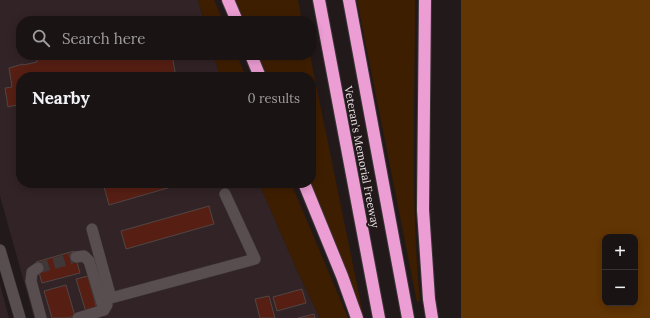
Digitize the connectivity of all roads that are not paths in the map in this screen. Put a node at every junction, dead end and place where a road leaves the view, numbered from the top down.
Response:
1 (228, 0) edge
2 (319, 0) edge
3 (349, 0) edge
4 (425, 0) edge
5 (235, 16) edge
6 (253, 60) edge
7 (258, 72) edge
8 (306, 188) edge
9 (224, 194) dead end
10 (92, 229) dead end
11 (0, 253) edge
12 (76, 257) dead end
13 (38, 268) dead end
14 (111, 298) junction
15 (104, 310) junction
16 (20, 318) edge
17 (41, 318) edge
18 (78, 318) edge
19 (357, 318) edge
20 (379, 318) edge
21 (408, 318) edge
22 (432, 318) edge

1 - 5 highway
2 - 20 highway, Veteran's Memorial Freeway
3 - 21 highway, Veteran's Memorial Freeway
4 - 22 highway
6 - 7 highway
8 - 19 highway
9 - 14 street
10 - 14 street
11 - 16 street
12 - 15 street
13 - 17 street
14 - 15 street
15 - 18 street

